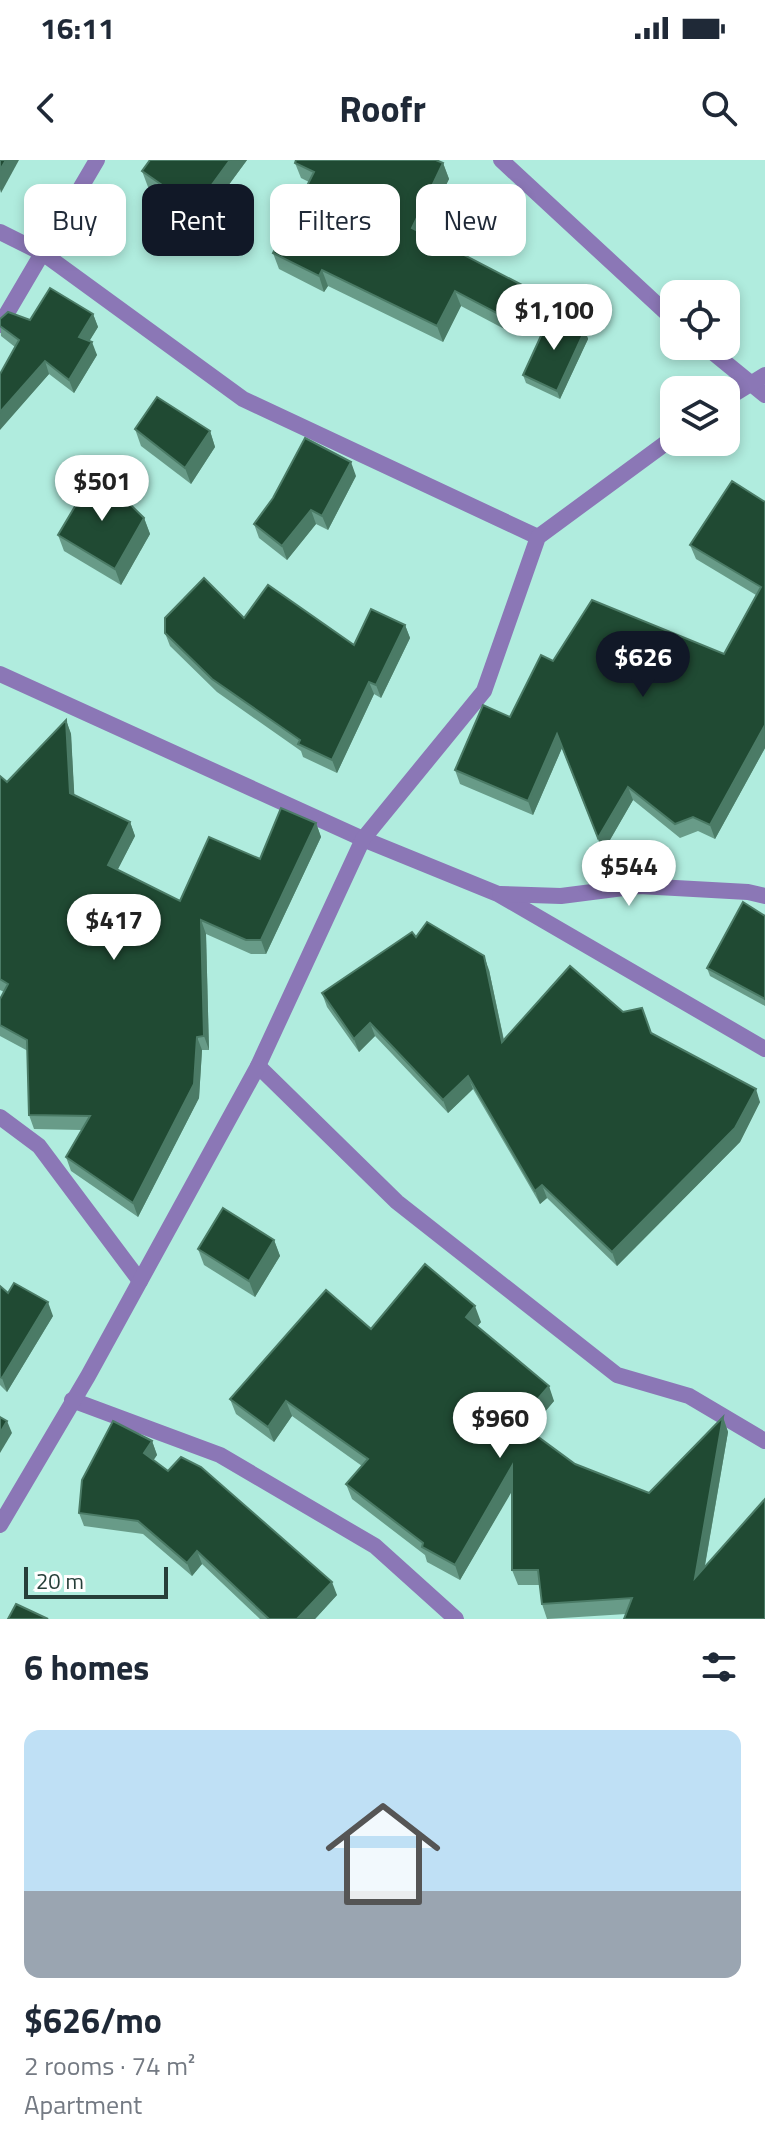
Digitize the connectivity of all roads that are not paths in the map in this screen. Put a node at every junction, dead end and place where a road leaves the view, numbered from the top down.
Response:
1 (97, 160) edge
2 (501, 160) edge
3 (83, 184) edge
4 (0, 232) edge
5 (24, 244) edge
6 (43, 256) edge
7 (47, 256) edge
8 (660, 307) edge
9 (0, 325) edge
10 (721, 360) edge
11 (765, 375) edge
12 (748, 383) junction
13 (740, 389) edge
14 (765, 395) edge
15 (660, 447) edge
16 (538, 537) junction
17 (0, 674) edge
18 (363, 839) junction
19 (498, 894) junction
20 (765, 896) edge
21 (765, 1049) edge
22 (258, 1066) junction
23 (0, 1117) edge
24 (140, 1281) junction
25 (72, 1400) junction
26 (765, 1441) edge
27 (0, 1525) edge
28 (456, 1619) edge

1 - 3 street
2 - 8 street
4 - 5 street
6 - 9 street
7 - 16 street
10 - 12 street
11 - 12 street
12 - 13 street
12 - 14 street
15 - 16 street
16 - 18 street
17 - 18 street
18 - 19 street
18 - 22 street
19 - 20 street
19 - 21 street
22 - 24 street
22 - 26 street
23 - 24 street
24 - 25 street
25 - 27 street
25 - 28 street

